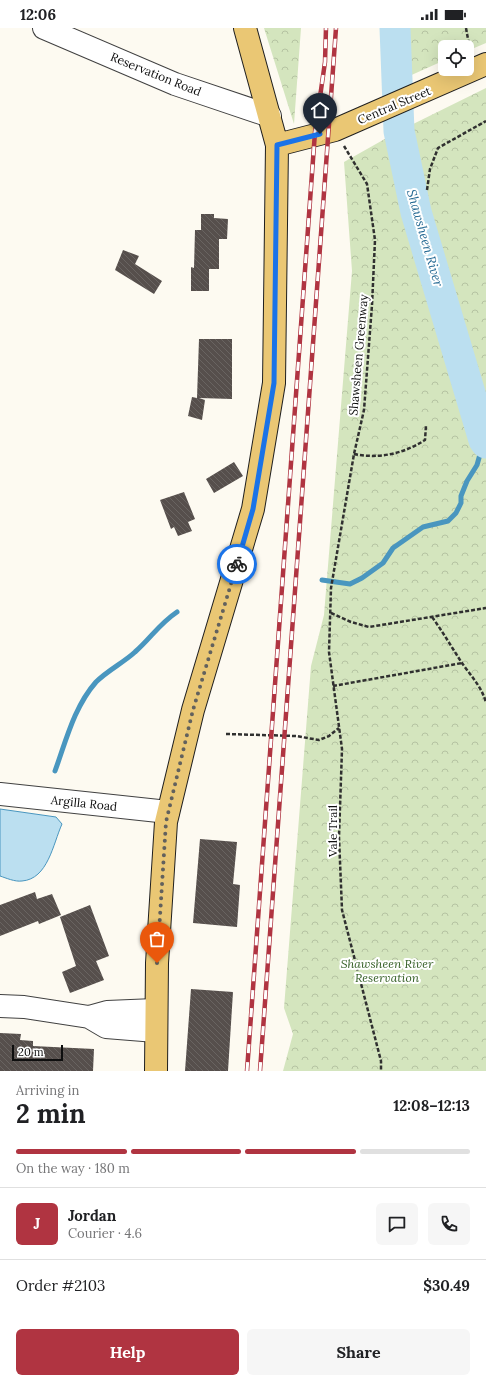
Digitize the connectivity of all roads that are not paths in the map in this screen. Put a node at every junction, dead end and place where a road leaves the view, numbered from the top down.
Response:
1 (44, 28) edge
2 (245, 28) edge
3 (478, 59) edge
4 (270, 116) junction
5 (277, 145) junction
6 (0, 794) edge
7 (168, 812) junction
8 (0, 1006) edge
9 (156, 1021) junction
10 (156, 1071) edge

1 - 4 street, Reservation Road
2 - 4 main road
3 - 5 main road, Central Street
4 - 5 main road
5 - 7 main road
6 - 7 street, Argilla Road
7 - 9 main road
8 - 9 street
9 - 10 main road

